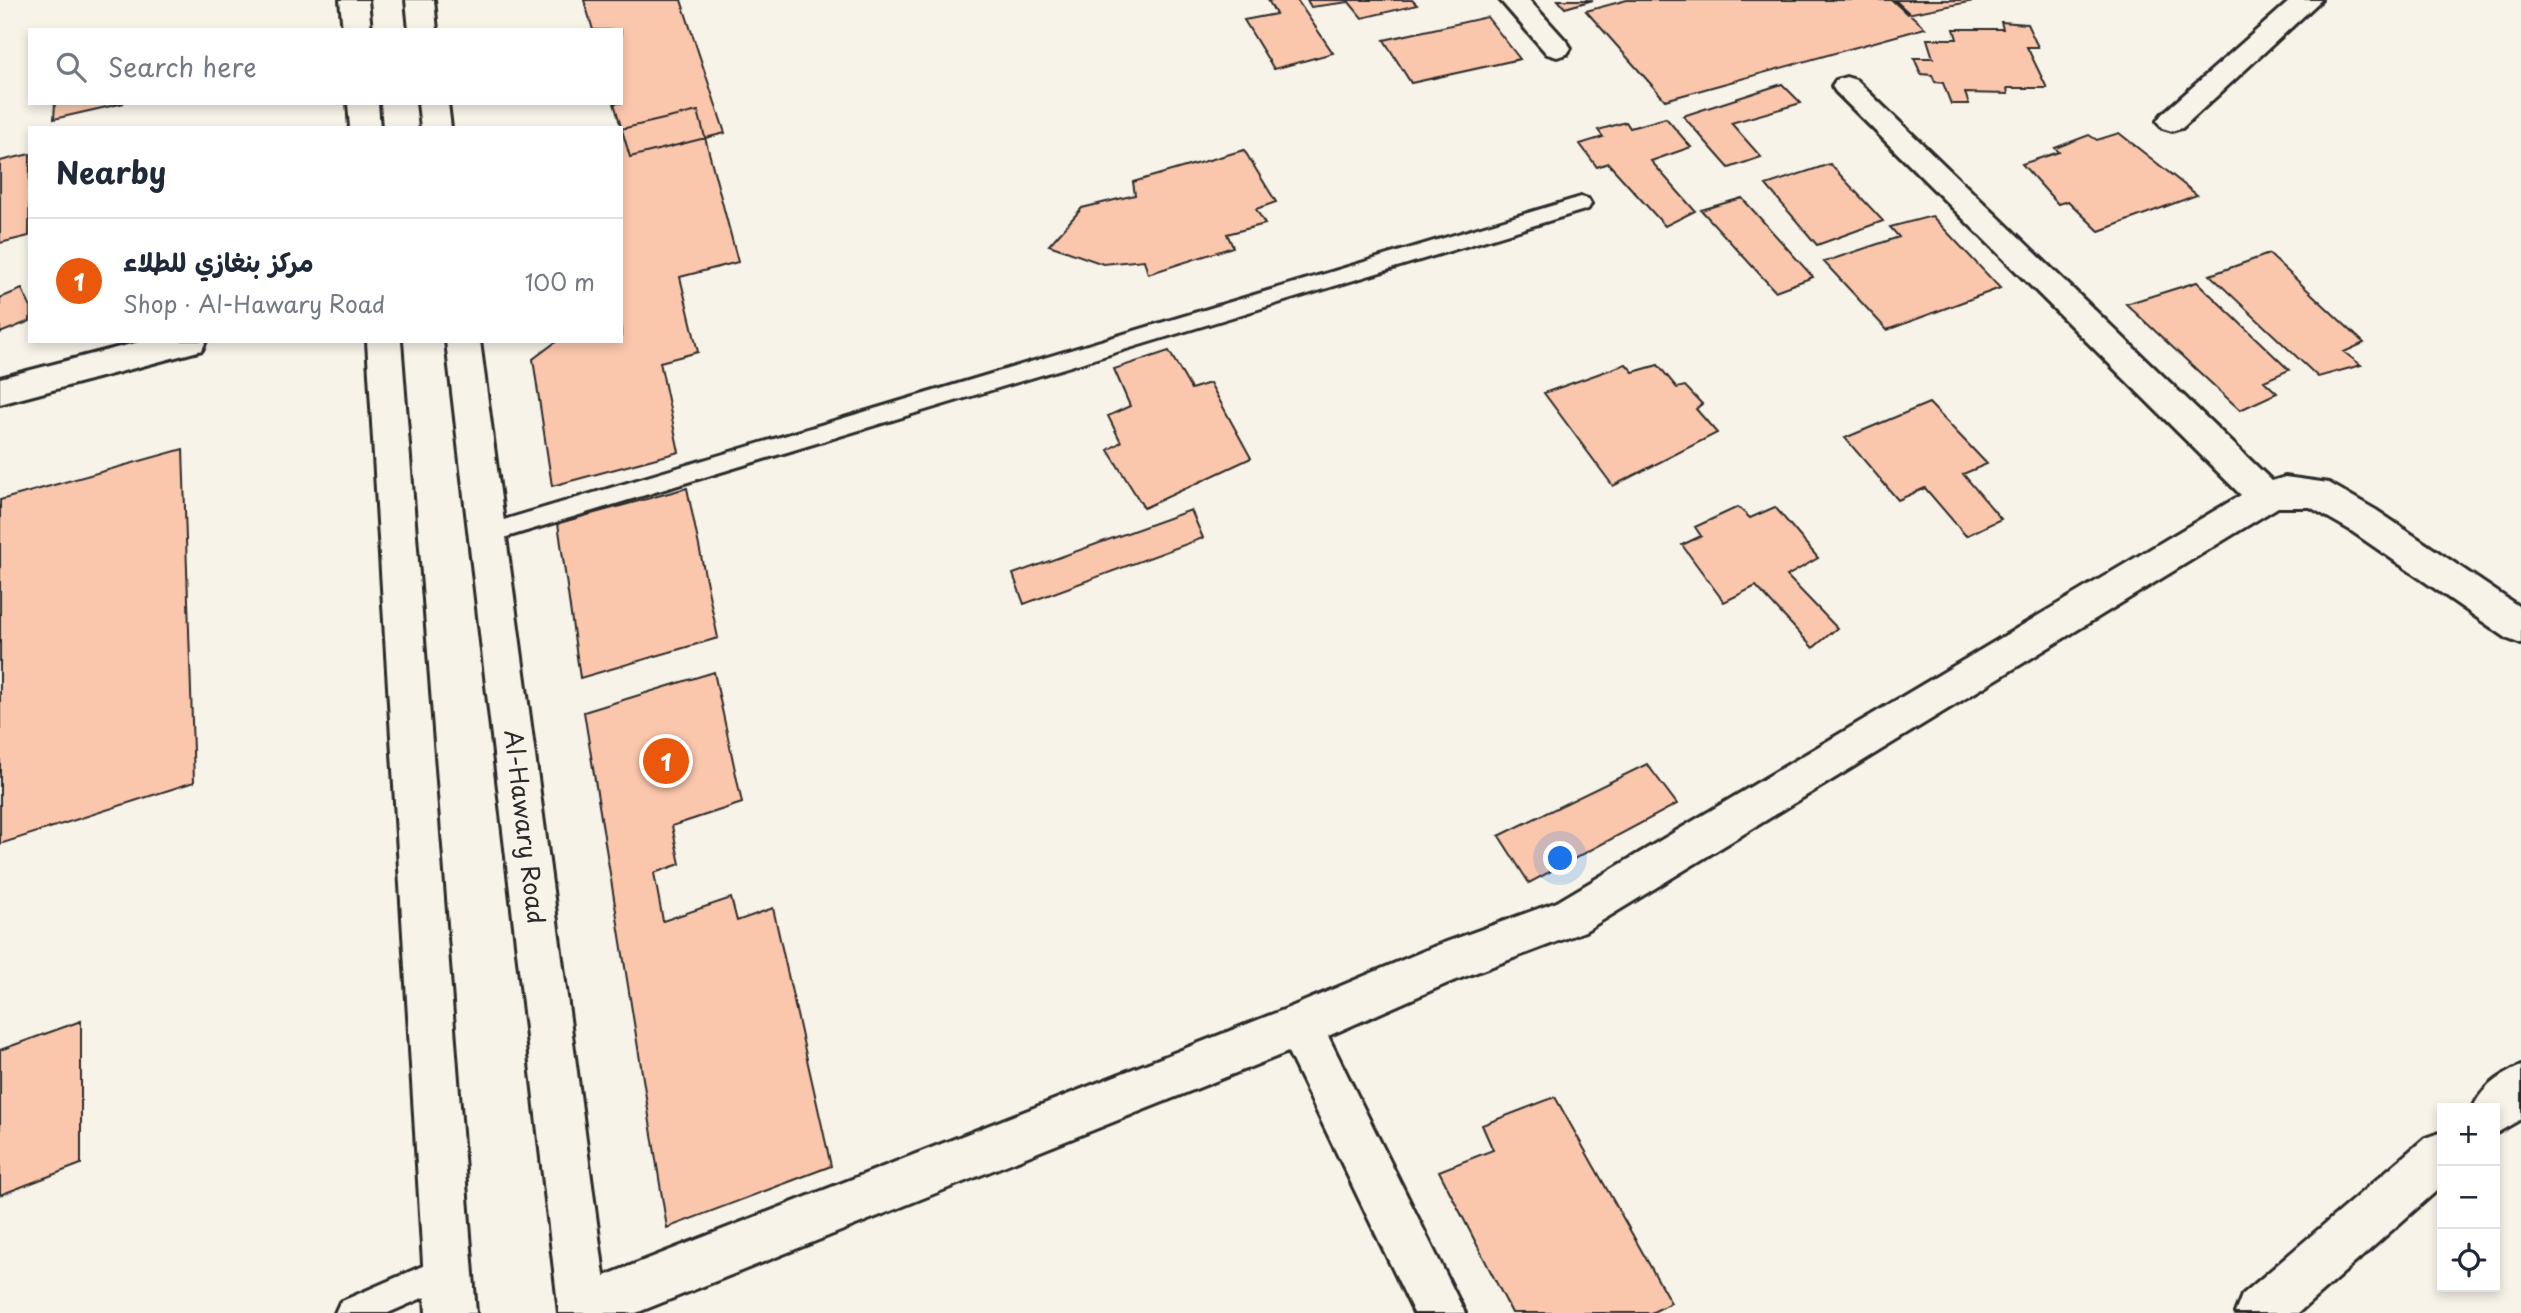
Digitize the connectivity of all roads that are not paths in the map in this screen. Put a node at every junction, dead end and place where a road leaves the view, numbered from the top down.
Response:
1 (354, 0) edge
2 (419, 0) edge
3 (1514, 0) edge
4 (2307, 0) edge
5 (357, 28) edge
6 (423, 28) edge
7 (1557, 48) dead end
8 (1846, 86) dead end
9 (363, 105) edge
10 (433, 105) edge
11 (2172, 121) dead end
12 (365, 126) edge
13 (436, 126) edge
14 (1581, 204) dead end
15 (182, 343) edge
16 (384, 343) edge
17 (463, 343) edge
18 (0, 391) edge
19 (2266, 497) junction
20 (487, 534) junction
21 (2521, 628) edge
22 (1299, 1026) junction
23 (2521, 1089) edge
24 (2500, 1107) edge
25 (2437, 1159) edge
26 (448, 1271) junction
27 (584, 1311) edge
28 (351, 1313) edge
29 (451, 1313) edge
30 (1440, 1313) edge
31 (2260, 1313) edge

1 - 5 main road
2 - 6 main road
3 - 7 main road
4 - 11 main road
8 - 19 main road
9 - 12 main road
10 - 13 main road
14 - 20 lane
15 - 18 main road
16 - 26 main road
17 - 20 main road, Al-Hawary Road
19 - 21 main road
19 - 22 main road
20 - 27 main road, Al-Hawary Road
22 - 27 main road
22 - 30 main road
23 - 24 main road
25 - 31 main road
26 - 28 lane
26 - 29 main road

